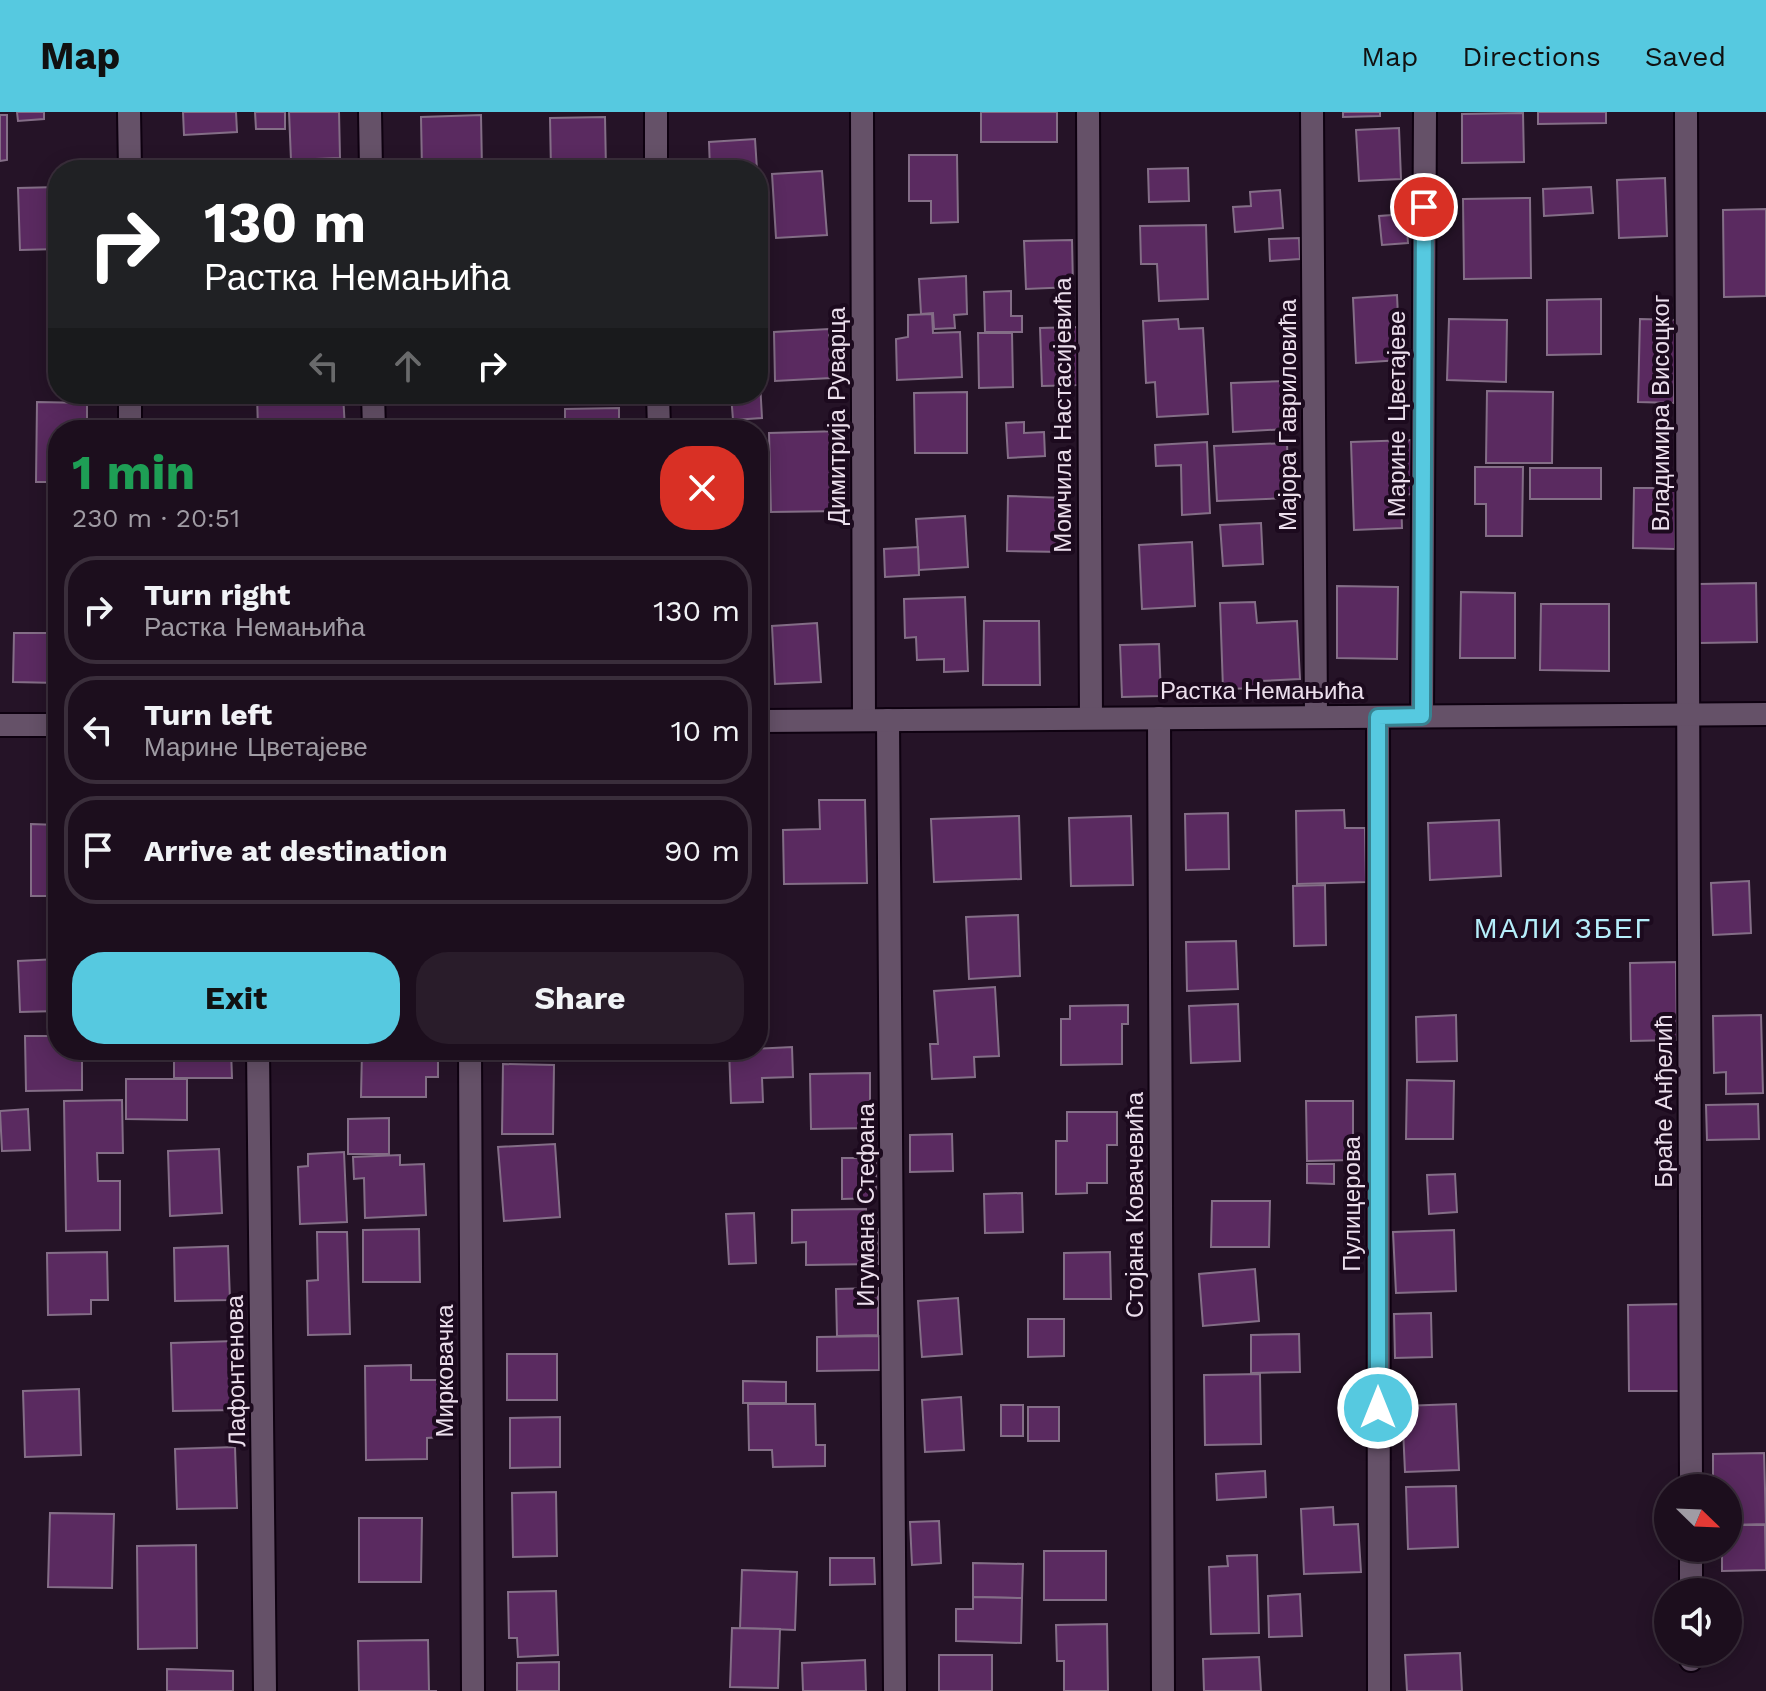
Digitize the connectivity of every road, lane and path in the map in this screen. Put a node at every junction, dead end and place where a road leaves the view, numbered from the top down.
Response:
1 (129, 112) edge
2 (370, 112) edge
3 (656, 112) edge
4 (862, 112) edge
5 (1088, 112) edge
6 (1312, 112) edge
7 (1425, 112) edge
8 (1686, 112) edge
9 (130, 160) edge
10 (371, 160) edge
11 (656, 160) edge
12 (1766, 714) edge
13 (1689, 715) junction
14 (1422, 716) junction
15 (1316, 717) junction
16 (1378, 717) junction
17 (1091, 718) junction
18 (1159, 718) junction
19 (864, 720) junction
20 (888, 720) junction
21 (768, 721) edge
22 (0, 725) edge
23 (48, 725) edge
24 (258, 1060) edge
25 (470, 1060) edge
26 (1691, 1474) edge
27 (265, 1691) edge
28 (473, 1691) edge
29 (895, 1691) edge
30 (1163, 1691) edge
31 (1379, 1691) edge

1 - 9 street
2 - 10 street
3 - 11 street
4 - 19 street, Димитрија Руварца
5 - 17 street, Момчила Настасијевића
6 - 15 street, Мајора Гавриловића
7 - 14 street, Марине Цветајеве
8 - 13 street, Владимира Висоцког
12 - 13 street, Растка Немањића
13 - 14 street, Растка Немањића
13 - 26 street, Браће Анђелић
14 - 16 street, Растка Немањића
15 - 16 street, Растка Немањића
15 - 18 street, Растка Немањића
16 - 31 street, Пулицерова
17 - 18 street, Растка Немањића
17 - 20 street, Растка Немањића
18 - 30 street, Стојана Ковачевића
19 - 20 street, Растка Немањића
19 - 21 street, Растка Немањића
20 - 29 street, Игумана Стефана
22 - 23 street
24 - 27 street, Лафонтенова
25 - 28 street, Мирковачка

